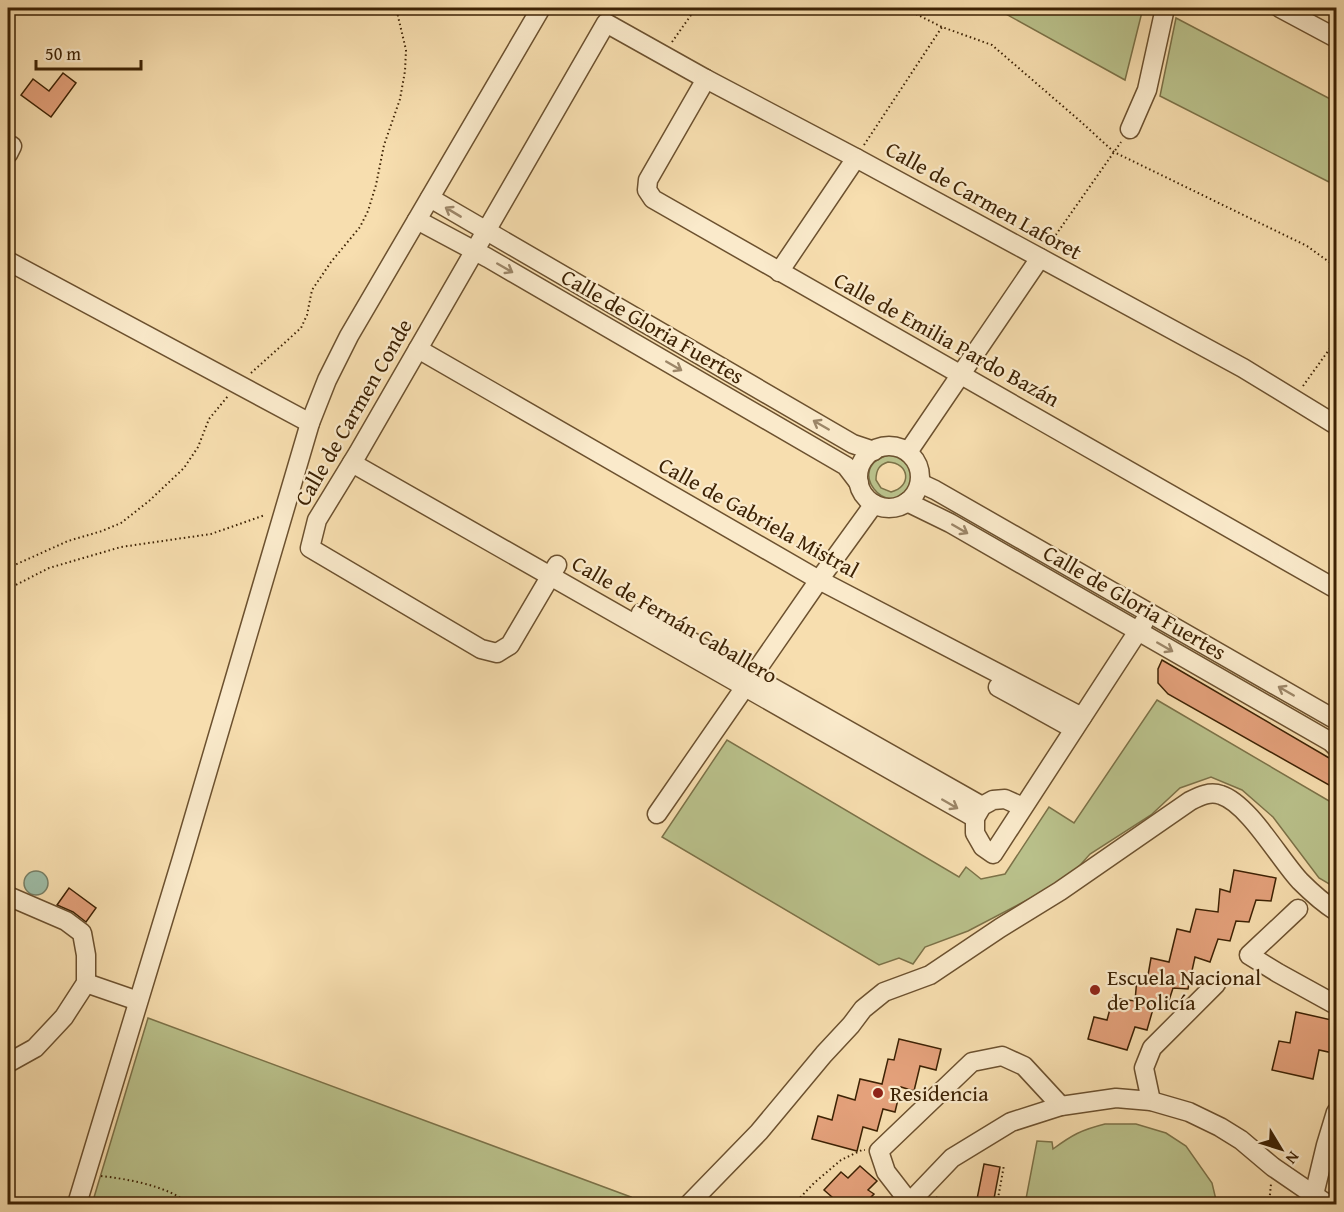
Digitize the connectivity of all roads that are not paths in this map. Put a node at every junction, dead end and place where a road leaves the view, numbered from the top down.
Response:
1 (541, 8) edge
2 (1165, 8) edge
3 (1280, 8) edge
4 (606, 23) joint
5 (1336, 38) edge
6 (710, 81) junction
7 (1130, 129) road end
8 (856, 158) junction
9 (430, 198) junction
10 (417, 220) junction
11 (486, 231) junction
12 (474, 251) junction
13 (1040, 258) junction
14 (8, 261) edge
15 (782, 269) junction
16 (416, 353) junction
17 (964, 370) junction
18 (310, 423) junction
19 (1336, 425) edge
20 (874, 451) junction
21 (908, 452) junction
22 (355, 458) junction
23 (859, 483) junction
24 (920, 483) junction
25 (908, 502) junction
26 (874, 504) junction
27 (554, 570) junction
28 (1336, 579) edge
29 (817, 583) junction
30 (1336, 589) edge
31 (1150, 614) junction
32 (1138, 632) junction
33 (749, 681) junction
34 (1336, 720) edge
35 (1078, 723) junction
36 (1336, 747) edge
37 (1023, 807) junction
38 (978, 812) junction
39 (657, 814) dead end
40 (8, 896) edge
41 (1298, 909) dead end
42 (1336, 911) edge
43 (86, 984) junction
44 (1216, 984) dead end
45 (138, 1001) junction
46 (1336, 1005) edge
47 (8, 1063) edge
48 (1151, 1101) junction
49 (1061, 1106) junction
50 (1336, 1112) edge
51 (1320, 1200) edge
52 (77, 1204) edge
53 (689, 1204) edge
54 (909, 1204) edge

1 - 9 street
2 - 7 street
3 - 5 street
4 - 6 street, Calle de Carmen Laforet
4 - 11 street, Calle de Carmen Conde
6 - 8 street, Calle de Carmen Laforet
6 - 15 street, Calle de Emilia Pardo Bazán
8 - 13 street, Calle de Carmen Laforet
8 - 15 street
9 - 10 street
11 -> 9 street, Calle de Gloria Fuertes
10 - 12 street, Calle de Gloria Fuertes
10 - 18 street
11 - 12 street, Calle de Carmen Conde
20 -> 11 street, Calle de Gloria Fuertes
12 - 16 street, Calle de Carmen Conde
12 -> 23 street, Calle de Gloria Fuertes
13 - 17 street
13 - 19 street, Calle de Carmen Laforet
14 - 18 street
15 - 17 street, Calle de Emilia Pardo Bazán
16 - 22 street, Calle de Carmen Conde
16 - 29 street, Calle de Gabriela Mistral
17 - 21 street
17 - 28 street, Calle de Emilia Pardo Bazán
17 - 30 street, Calle de Emilia Pardo Bazán
18 - 45 street
20 - 21 street
20 - 23 street
21 - 24 street
22 - 27 street, Calle de Fernán Caballero
22 - 27 street, Calle de Carmen Conde
23 - 26 street
24 - 25 street
24 - 31 street, Calle de Gloria Fuertes
25 - 26 street
25 -> 32 street, Calle de Gloria Fuertes
26 - 29 street
27 - 33 street, Calle de Fernán Caballero
29 - 33 street
29 - 35 street, Calle de Gabriela Mistral
31 - 32 street
34 -> 31 street, Calle de Gloria Fuertes
32 - 35 street
32 -> 36 street, Calle de Gloria Fuertes
33 - 38 street, Calle de Fernán Caballero
33 - 39 street
35 - 37 street
37 - 38 street
37 - 38 street
40 - 43 street
41 - 46 street
42 - 53 street
43 - 45 street
43 - 47 street
44 - 48 street
45 - 52 street
48 - 49 street
48 - 51 street
49 - 54 street
49 - 54 street
50 - 51 street

